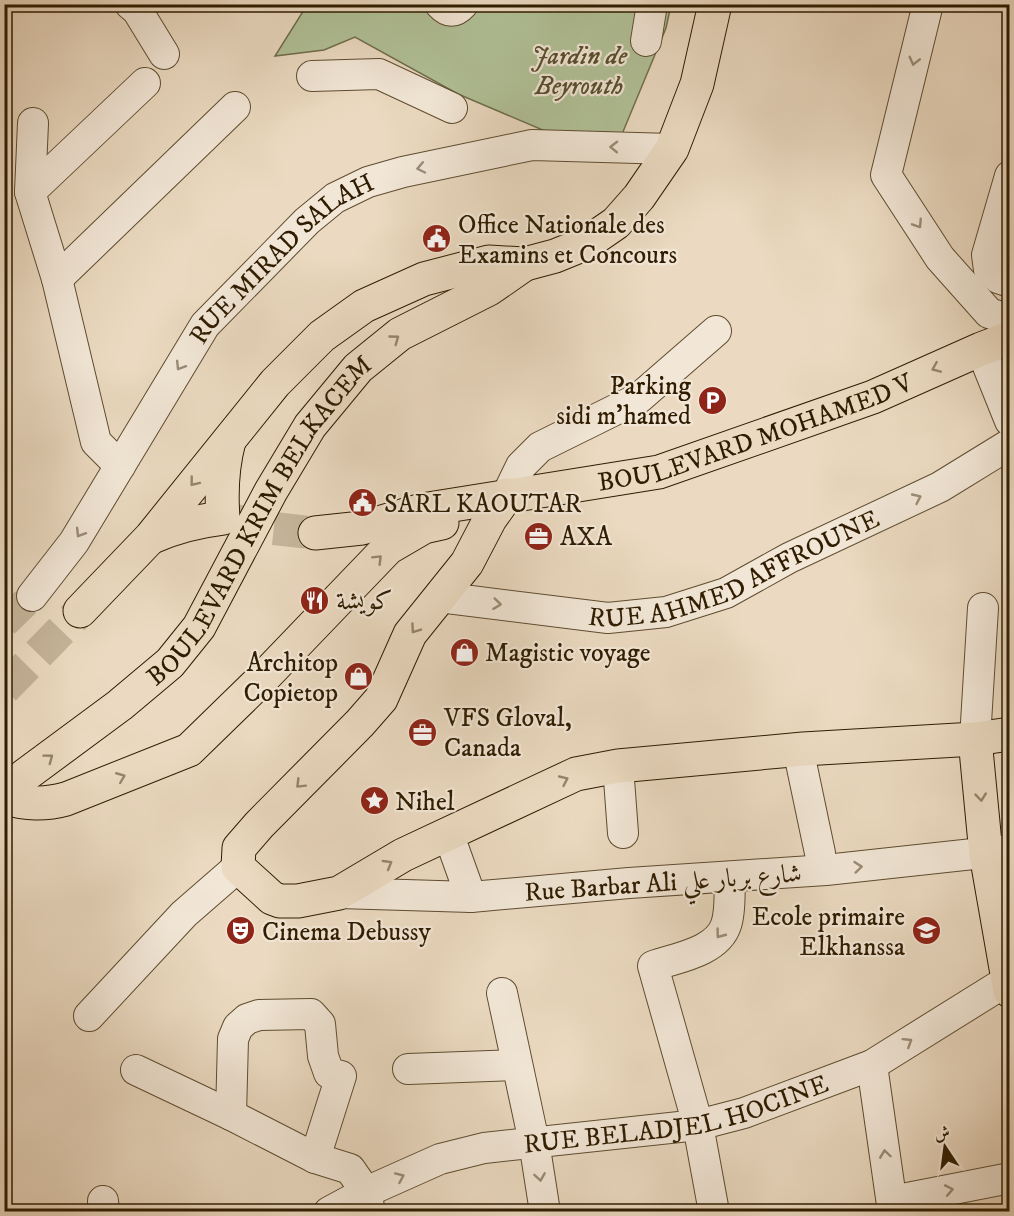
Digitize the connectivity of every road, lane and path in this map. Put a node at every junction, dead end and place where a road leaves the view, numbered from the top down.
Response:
1 (130, 4) edge
2 (440, 4) edge
3 (463, 4) edge
4 (652, 4) edge
5 (715, 4) edge
6 (928, 4) edge
7 (646, 41) dead end
8 (164, 54) dead end
9 (312, 76) dead end
10 (145, 83) dead end
11 (235, 107) dead end
12 (452, 108) dead end
13 (33, 123) dead end
14 (672, 149) junction
15 (1010, 176) edge
16 (30, 192) junction
17 (525, 264) junction
18 (57, 279) junction
19 (1010, 282) edge
20 (1010, 320) edge
21 (716, 331) dead end
22 (995, 344) edge
23 (1010, 421) edge
24 (230, 436) junction
25 (1010, 444) edge
26 (120, 466) junction
27 (507, 495) junction
28 (315, 532) tunnel mouth
29 (152, 537) junction
30 (470, 557) junction
31 (32, 596) tunnel mouth
32 (439, 597) junction
33 (983, 608) dead end
34 (80, 611) tunnel mouth
35 (1010, 734) edge
36 (975, 739) junction
37 (803, 749) junction
38 (618, 766) junction
39 (4, 797) edge
40 (448, 833) junction
41 (623, 833) dead end
42 (820, 852) dead end
43 (998, 852) edge
44 (238, 867) junction
45 (730, 878) junction
46 (339, 893) junction
47 (471, 897) junction
48 (1009, 984) edge
49 (502, 993) dead end
50 (89, 1016) dead end
51 (516, 1065) junction
52 (872, 1065) junction
53 (408, 1069) dead end
54 (136, 1070) dead end
55 (231, 1115) junction
56 (698, 1125) junction
57 (534, 1142) junction
58 (315, 1158) junction
59 (1010, 1178) edge
60 (368, 1202) edge
61 (893, 1206) edge
62 (329, 1212) edge
63 (545, 1212) edge
64 (714, 1212) edge

1 - 8 street
2 - 3 street
4 - 7 street
5 - 14 main road
6 -> 20 street
9 - 12 street
10 - 16 street
11 - 18 street
13 - 16 street
14 - 17 main road
14 -> 26 street, RUE MIRAD SALAH
15 - 19 street
16 - 18 street
17 - 24 main road
39 -> 17 main road, BOULEVARD KRIM BELKACEM
18 - 26 street
21 - 27 street
22 - 23 street
22 -> 27 main road, BOULEVARD MOHAMED V
24 -> 29 main road
24 - 29 main road
32 -> 25 street, RUE AHMED AFFROUNE
26 -> 31 street, RUE MIRAD SALAH
27 - 28 main road, BOULEVARD MOHAMED V
27 - 30 main road
29 - 34 main road
30 - 32 main road
39 -> 30 main road
32 -> 44 main road
33 - 36 street
35 - 36 main road
36 - 37 main road
36 -> 43 main road
37 - 38 main road
37 - 42 street
40 -> 38 main road
38 - 41 street
46 -> 40 main road
40 - 47 street
45 -> 43 street, Rue Barbar Ali شارع بربار علي
43 - 48 main road
44 - 46 main road
44 - 50 street
45 - 47 street, Rue Barbar Ali شارع بربار علي
45 -> 56 street
46 - 47 street, Rue Barbar Ali شارع بربار علي
52 -> 48 street, RUE BELADJEL HOCINE
49 - 51 street
51 - 53 street
51 - 57 street
52 - 56 street, RUE BELADJEL HOCINE
61 -> 52 street
54 - 55 street
55 - 58 street
55 - 58 street
56 - 57 street, RUE BELADJEL HOCINE
56 - 64 street
60 -> 57 street, RUE BELADJEL HOCINE
57 -> 63 street
58 - 60 street
61 -> 59 street
60 - 62 street, RUE BELADJEL HOCINE

